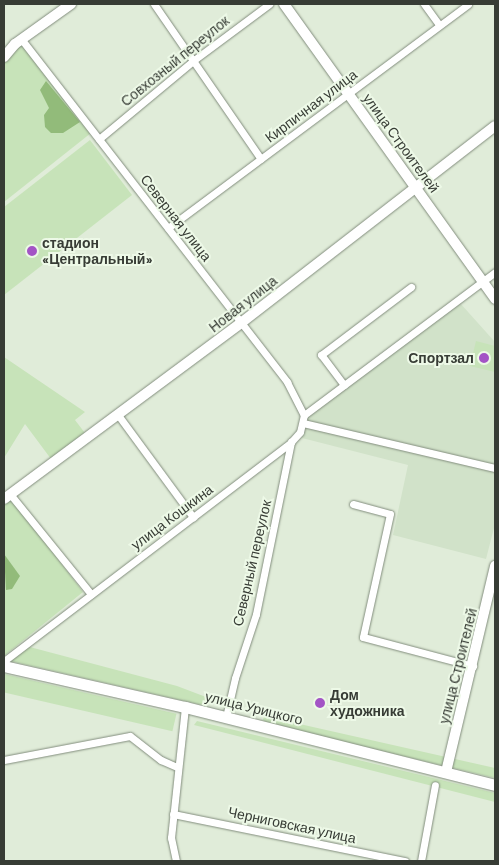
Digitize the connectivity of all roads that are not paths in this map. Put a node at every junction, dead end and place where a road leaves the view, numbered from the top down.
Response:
1 (71, 4) edge
2 (154, 4) edge
3 (269, 4) edge
4 (284, 4) edge
5 (424, 4) edge
6 (468, 4) edge
7 (439, 25) junction
8 (22, 40) junction
9 (4, 57) edge
10 (194, 60) junction
11 (348, 94) junction
12 (495, 126) edge
13 (99, 139) junction
14 (261, 159) junction
15 (414, 186) junction
16 (168, 228) junction
17 (495, 272) edge
18 (483, 282) junction
19 (411, 287) dead end
20 (495, 299) edge
21 (241, 323) junction
22 (344, 385) junction
23 (118, 415) junction
24 (304, 415) junction
25 (303, 423) junction
26 (291, 442) junction
27 (495, 468) edge
28 (7, 496) edge
29 (353, 504) dead end
30 (192, 517) junction
31 (495, 566) edge
32 (91, 594) junction
33 (4, 661) edge
34 (4, 666) edge
35 (473, 666) junction
36 (185, 707) junction
37 (226, 717) junction
38 (4, 760) edge
39 (177, 767) junction
40 (446, 772) junction
41 (435, 785) dead end
42 (495, 785) edge
43 (174, 814) junction
44 (176, 861) edge
45 (405, 861) edge
46 (421, 861) edge

1 - 8 street
2 - 10 street
3 - 10 street, Совхозный переулок
4 - 11 street, улица Строителей
5 - 7 street
6 - 7 street, Кирпичная улица
7 - 11 street, Кирпичная улица
8 - 9 street
8 - 13 street, Северная улица
10 - 13 street, Совхозный переулок
10 - 14 street
11 - 14 street, Кирпичная улица
11 - 15 street, улица Строителей
12 - 15 street, Новая улица
13 - 16 street, Северная улица
14 - 16 street, Кирпичная улица
15 - 18 street, улица Строителей
15 - 21 street, Новая улица
16 - 21 street, Северная улица
17 - 18 street
18 - 20 street, улица Строителей
18 - 22 street
19 - 22 street
21 - 23 street, Новая улица
21 - 24 street, Северная улица
22 - 24 street
23 - 28 street, Новая улица
23 - 30 street
24 - 25 street, улица Кошкина
25 - 26 street, улица Кошкина
25 - 27 street
26 - 30 street, улица Кошкина
26 - 37 street, Северный переулок
28 - 32 street
29 - 35 street
30 - 32 street, улица Кошкина
31 - 35 street, улица Строителей
32 - 33 street, улица Кошкина
34 - 36 main road, улица Урицкого
35 - 40 street, улица Строителей
36 - 37 main road, улица Урицкого
36 - 39 street
37 - 40 main road, улица Урицкого
38 - 39 street
39 - 43 street
40 - 42 main road, улица Урицкого
41 - 46 street
43 - 44 street
43 - 45 street, Черниговская улица

